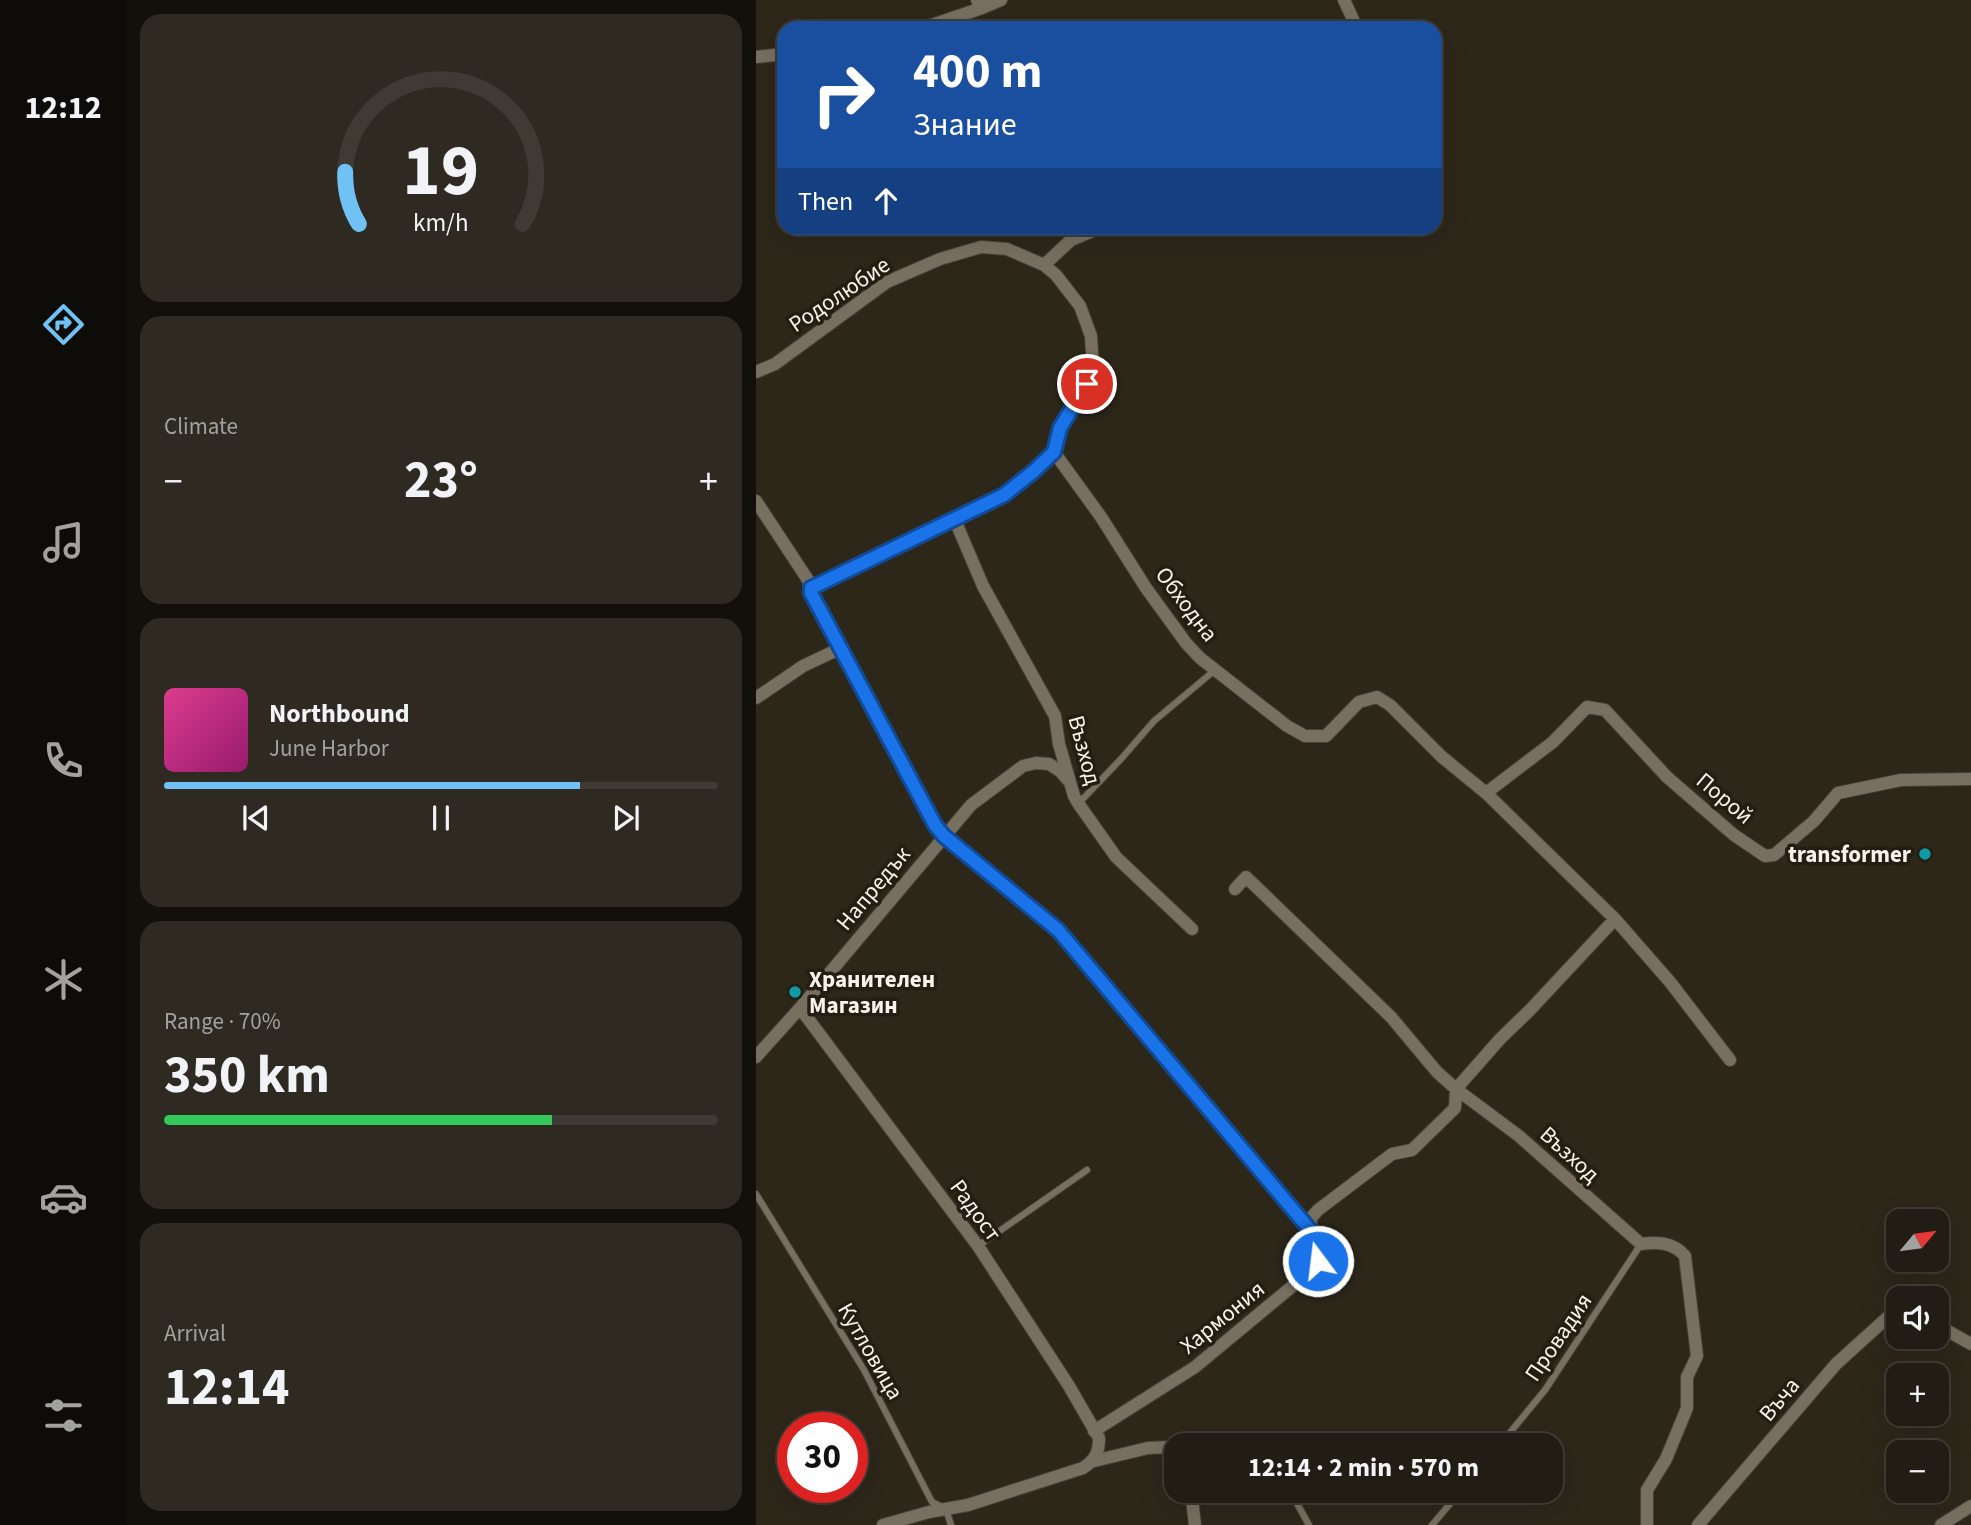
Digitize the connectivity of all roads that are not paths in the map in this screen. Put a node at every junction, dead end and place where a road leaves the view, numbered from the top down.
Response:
1 (1001, 0) edge
2 (1344, 0) edge
3 (979, 4) edge
4 (939, 21) edge
5 (1354, 21) edge
6 (777, 55) edge
7 (756, 57) edge
8 (1083, 235) edge
9 (1044, 265) junction
10 (756, 372) edge
11 (1054, 452) junction
12 (756, 501) edge
13 (954, 519) junction
14 (811, 588) junction
15 (839, 649) junction
16 (1215, 670) junction
17 (756, 698) edge
18 (1971, 779) edge
19 (1071, 783) junction
20 (1486, 793) junction
21 (1078, 803) junction
22 (944, 836) junction
23 (1235, 889) dead end
24 (1615, 919) junction
25 (1192, 929) dead end
26 (800, 1008) junction
27 (756, 1057) edge
28 (1730, 1060) dead end
29 (1456, 1089) junction
30 (1087, 1170) dead end
31 (756, 1194) edge
32 (1311, 1231) junction
33 (1641, 1244) junction
34 (978, 1247) junction
35 (1886, 1319) edge
36 (1949, 1332) edge
37 (1971, 1344) edge
38 (1094, 1431) junction
39 (1510, 1433) edge
40 (1164, 1447) edge
41 (1094, 1461) junction
42 (1192, 1503) edge
43 (1297, 1503) edge
44 (1451, 1503) edge
45 (1971, 1506) edge
46 (946, 1509) junction
47 (883, 1525) edge
48 (951, 1525) edge
49 (1195, 1525) edge
50 (1310, 1525) edge
51 (1432, 1525) edge
52 (1647, 1525) edge
53 (1698, 1525) edge
54 (1941, 1525) edge

1 - 3 street
2 - 5 street
3 - 4 street
6 - 7 street
8 - 9 street
9 - 10 street, Родолюбие
9 - 11 street
11 - 13 street
11 - 16 street, Обходна
12 - 14 street
13 - 14 street
13 - 19 street, Възход
14 - 15 street
15 - 17 street
15 - 22 street
16 - 20 street, Обходна
16 - 21 lane
18 - 20 street, Порой
19 - 21 street, Възход
19 - 22 street, Напредък
20 - 24 street
21 - 25 street, Възход
22 - 26 street, Напредък
22 - 32 street
23 - 29 street, Възход
24 - 28 street
24 - 29 street
26 - 27 street, Напредък
26 - 34 street, Радост
29 - 32 street
29 - 33 street, Възход
30 - 34 lane
31 - 46 lane, Кутловица
32 - 38 street, Хармония
33 - 39 lane, Провадия
33 - 52 street
34 - 38 street, Радост
35 - 53 street, Въча
36 - 37 street
38 - 41 street, Радост
40 - 41 street
41 - 46 street
42 - 49 street
43 - 50 lane
44 - 51 lane
45 - 54 street
46 - 47 street
46 - 48 lane, Кутловица

